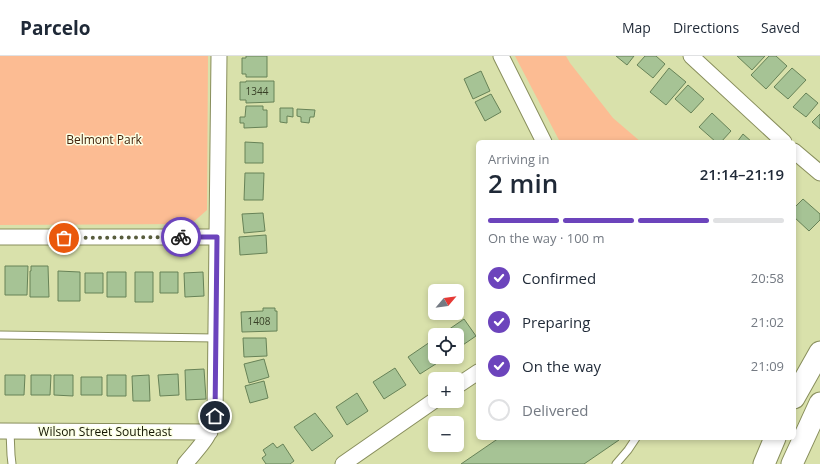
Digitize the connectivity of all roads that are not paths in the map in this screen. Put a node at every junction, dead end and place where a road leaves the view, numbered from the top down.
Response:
1 (219, 56) edge
2 (501, 56) edge
3 (691, 56) edge
4 (543, 140) edge
5 (782, 140) edge
6 (796, 153) edge
7 (820, 173) edge
8 (0, 237) edge
9 (217, 237) junction
10 (0, 335) edge
11 (216, 338) junction
12 (820, 352) edge
13 (476, 373) edge
14 (464, 381) edge
15 (796, 389) edge
16 (796, 392) edge
17 (428, 405) edge
18 (819, 406) edge
19 (5, 431) edge
20 (210, 432) junction
21 (635, 440) edge
22 (774, 440) edge
23 (12, 464) edge
24 (185, 464) edge
25 (343, 464) edge
26 (616, 464) edge
27 (764, 464) edge
28 (792, 464) edge

1 - 9 street
2 - 4 street
3 - 5 street
6 - 7 street
8 - 9 street
9 - 11 street
10 - 11 lane
11 - 20 street
12 - 15 main road
13 - 14 street
16 - 18 street
17 - 25 street
18 - 28 main road
19 - 20 street, Wilson Street Southeast
19 - 23 lane
20 - 24 street
21 - 26 lane
22 - 27 main road

